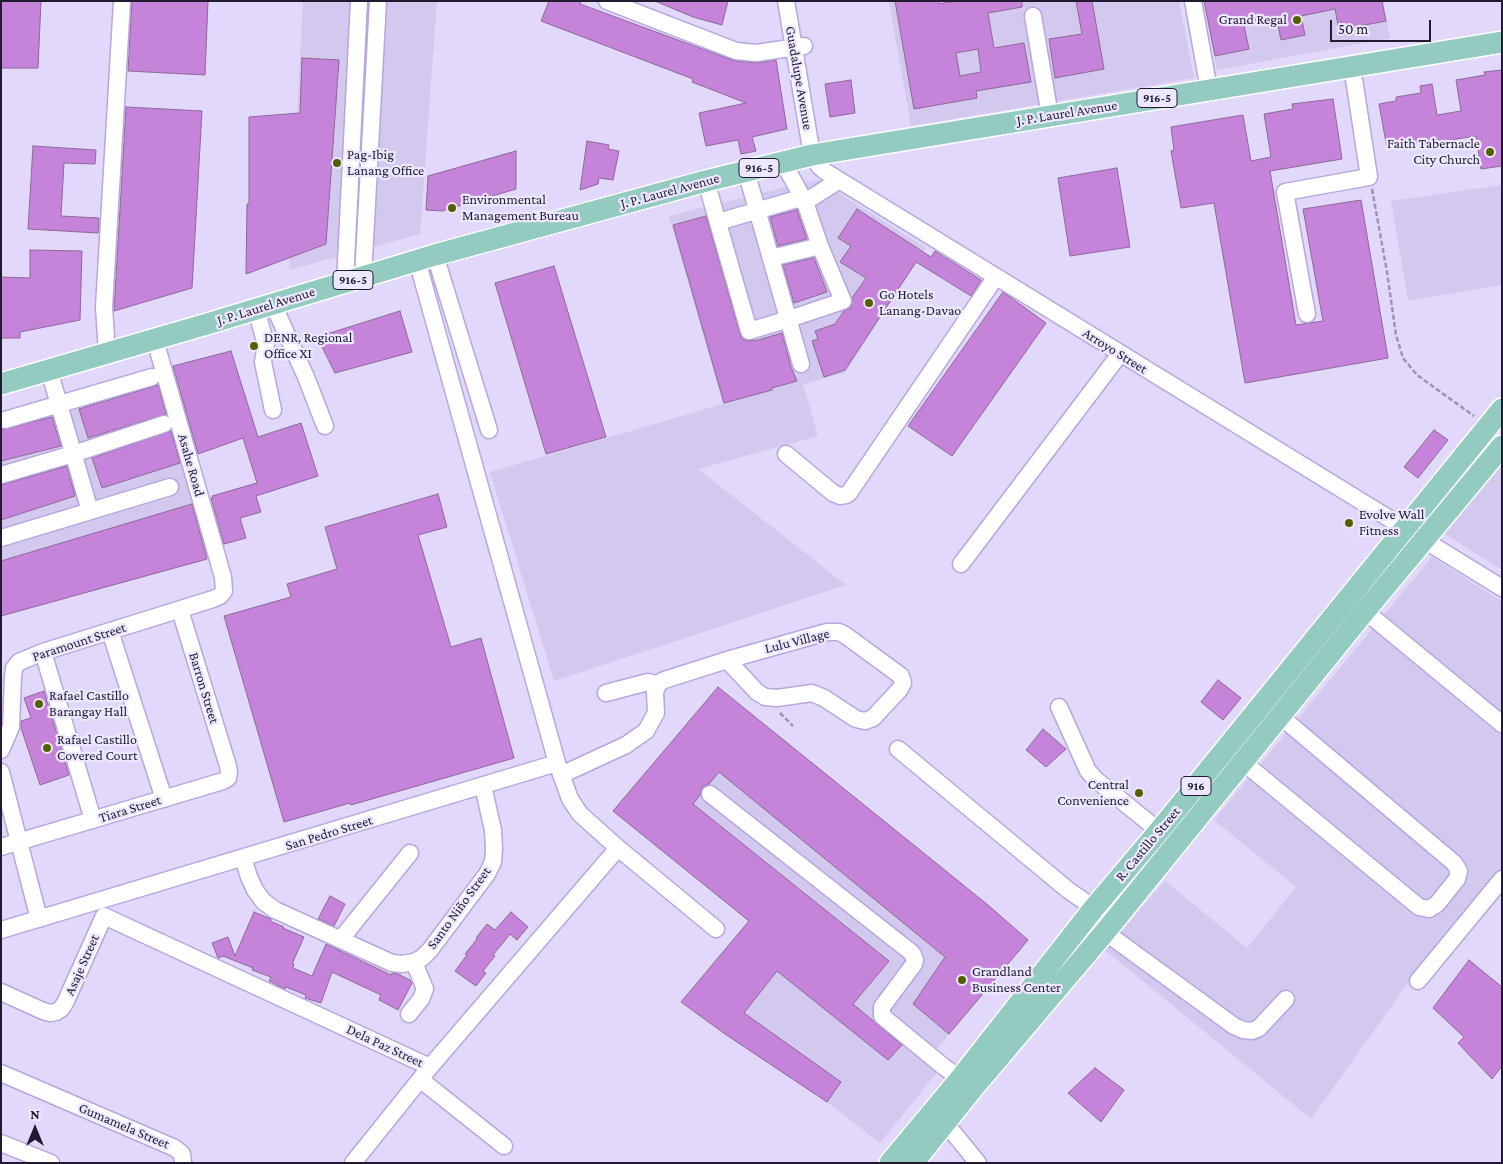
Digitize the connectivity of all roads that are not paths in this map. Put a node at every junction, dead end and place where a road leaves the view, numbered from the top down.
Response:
1 (122, 1) edge
2 (359, 1) edge
3 (378, 1) edge
4 (607, 1) edge
5 (786, 1) edge
6 (796, 1) edge
7 (1193, 1) edge
8 (1032, 16) dead end
9 (1502, 42) edge
10 (799, 47) junction
11 (1352, 66) junction
12 (355, 74) junction
13 (374, 75) junction
14 (1209, 90) junction
15 (1050, 116) junction
16 (783, 162) junction
17 (825, 166) junction
18 (746, 171) junction
19 (706, 181) junction
20 (805, 202) junction
21 (757, 211) junction
22 (718, 222) junction
23 (820, 246) junction
24 (426, 257) junction
25 (771, 258) junction
26 (995, 278) junction
27 (354, 280) junction
28 (264, 307) junction
29 (1307, 314) dead end
30 (789, 320) junction
31 (155, 340) junction
32 (107, 353) junction
33 (1120, 354) junction
34 (801, 364) dead end
35 (49, 370) junction
36 (152, 377) dead end
37 (1, 384) edge
38 (58, 405) junction
39 (1502, 409) edge
40 (272, 410) dead end
41 (5, 420) dead end
42 (164, 424) dead end
43 (325, 426) dead end
44 (489, 430) dead end
45 (1502, 446) edge
46 (73, 454) junction
47 (786, 454) dead end
48 (1, 475) edge
49 (170, 487) dead end
50 (90, 511) junction
51 (1405, 529) junction
52 (1, 538) edge
53 (1424, 540) junction
54 (961, 564) dead end
55 (1502, 588) edge
56 (224, 591) joint
57 (180, 610) junction
58 (1365, 611) junction
59 (110, 631) junction
60 (43, 652) junction
61 (727, 660) junction
62 (658, 684) junction
63 (606, 693) dead end
64 (1059, 707) dead end
65 (1280, 716) junction
66 (1502, 724) edge
67 (898, 749) dead end
68 (1, 750) edge
69 (1242, 762) junction
70 (228, 766) joint
71 (559, 769) junction
72 (1, 772) edge
73 (482, 786) junction
74 (710, 794) dead end
75 (164, 799) junction
76 (1187, 814) junction
77 (93, 820) junction
78 (1159, 831) junction
79 (19, 841) junction
80 (1, 847) edge
81 (618, 848) junction
82 (410, 853) dead end
83 (243, 858) junction
84 (1502, 879) edge
85 (102, 908) junction
86 (1094, 908) junction
87 (39, 918) junction
88 (1, 930) edge
89 (716, 930) dead end
90 (1105, 932) junction
91 (341, 940) junction
92 (414, 962) junction
93 (1418, 981) dead end
94 (1, 992) edge
95 (1286, 999) dead end
96 (409, 1014) dead end
97 (1, 1073) edge
98 (425, 1073) junction
99 (966, 1083) junction
100 (940, 1116) junction
101 (1, 1143) edge
102 (504, 1146) dead end
103 (183, 1162) edge
104 (51, 1163) edge
105 (353, 1163) edge
106 (890, 1163) edge
107 (914, 1163) edge
108 (978, 1163) edge

1 - 32 street
2 - 12 street
3 - 13 street
4 - 10 street
5 - 10 street, Guadalupe Avenue
6 - 10 street, Guadalupe Avenue
7 - 14 street
8 - 15 street
9 - 11 main road, J. P. Laurel Avenue / 916-5
10 - 17 street, Guadalupe Avenue
11 - 14 main road, J. P. Laurel Avenue / 916-5
11 - 29 street
12 - 13 street
12 - 27 street
13 - 27 street
14 - 15 main road, J. P. Laurel Avenue / 916-5
15 - 17 main road, J. P. Laurel Avenue / 916-5
16 - 17 main road, J. P. Laurel Avenue / 916-5
16 - 18 main road, J. P. Laurel Avenue / 916-5
16 - 20 street
17 - 20 street
17 - 26 street, Arroyo Street
18 - 19 main road, J. P. Laurel Avenue / 916-5
18 - 21 street
19 - 22 street
19 - 24 main road, J. P. Laurel Avenue / 916-5
20 - 21 street
20 - 23 street
21 - 22 street
21 - 25 street
22 - 30 street
23 - 25 street
23 - 30 street
24 - 27 main road, J. P. Laurel Avenue / 916-5
24 - 44 street
24 - 71 street
25 - 30 street
26 - 33 street, Arroyo Street
26 - 47 street
27 - 28 main road, J. P. Laurel Avenue / 916-5
28 - 31 main road, J. P. Laurel Avenue / 916-5
28 - 40 street
28 - 43 street
30 - 34 street
31 - 32 main road, J. P. Laurel Avenue / 916-5
31 - 56 street, Asahe Road
32 - 35 main road, J. P. Laurel Avenue / 916-5
33 - 51 street, Arroyo Street
33 - 54 street
35 - 37 main road, J. P. Laurel Avenue / 916-5
35 - 38 street
36 - 38 street
38 - 41 street
38 - 46 street
39 - 51 main road, R. Castillo Street / 916
42 - 46 street
45 - 53 main road, R. Castillo Street / 916
46 - 48 street
46 - 50 street
49 - 50 street
50 - 52 street
51 - 53 street, Arroyo Street
51 - 76 main road, R. Castillo Street / 916
53 - 55 street, Arroyo Street
53 - 58 main road, R. Castillo Street / 916
56 - 57 street, Paramount Street
57 - 59 street, Paramount Street
57 - 70 street, Barron Street
58 - 65 main road, R. Castillo Street / 916
58 - 66 street
59 - 60 street, Paramount Street
59 - 75 street
60 - 68 street, Paramount Street
60 - 77 street
61 - 61 street, Lulu Village
61 - 62 street, Lulu Village
62 - 63 street
62 - 71 street
64 - 78 street
65 - 69 main road, R. Castillo Street / 916
65 - 69 street
67 - 86 street
69 - 76 main road, R. Castillo Street / 916
70 - 75 street, Tiara Street
71 - 73 street, San Pedro Street
71 - 81 street
72 - 79 street
73 - 83 street, San Pedro Street
73 - 92 street, Santo Niño Street
74 - 99 street
75 - 77 street, Tiara Street
76 - 78 main road, R. Castillo Street / 916
76 - 90 main road, R. Castillo Street / 916
77 - 79 street, Tiara Street
78 - 86 main road, R. Castillo Street / 916
79 - 80 street, Tiara Street
79 - 87 street
81 - 89 street
81 - 98 street, Dela Paz Street
82 - 91 street
83 - 85 street, San Pedro Street
83 - 91 street
84 - 93 street
85 - 87 street, San Pedro Street
85 - 94 street, Asaje Street
85 - 98 street, Dela Paz Street
86 - 99 main road, R. Castillo Street / 916
87 - 88 street, San Pedro Street
90 - 95 street
90 - 99 main road, R. Castillo Street / 916
91 - 92 street
92 - 96 street
97 - 103 street, Gumamela Street
98 - 102 street
98 - 105 street
99 - 100 main road, R. Castillo Street / 916
100 - 106 main road, R. Castillo Street / 916
100 - 107 main road, R. Castillo Street / 916
100 - 108 street
101 - 104 street

